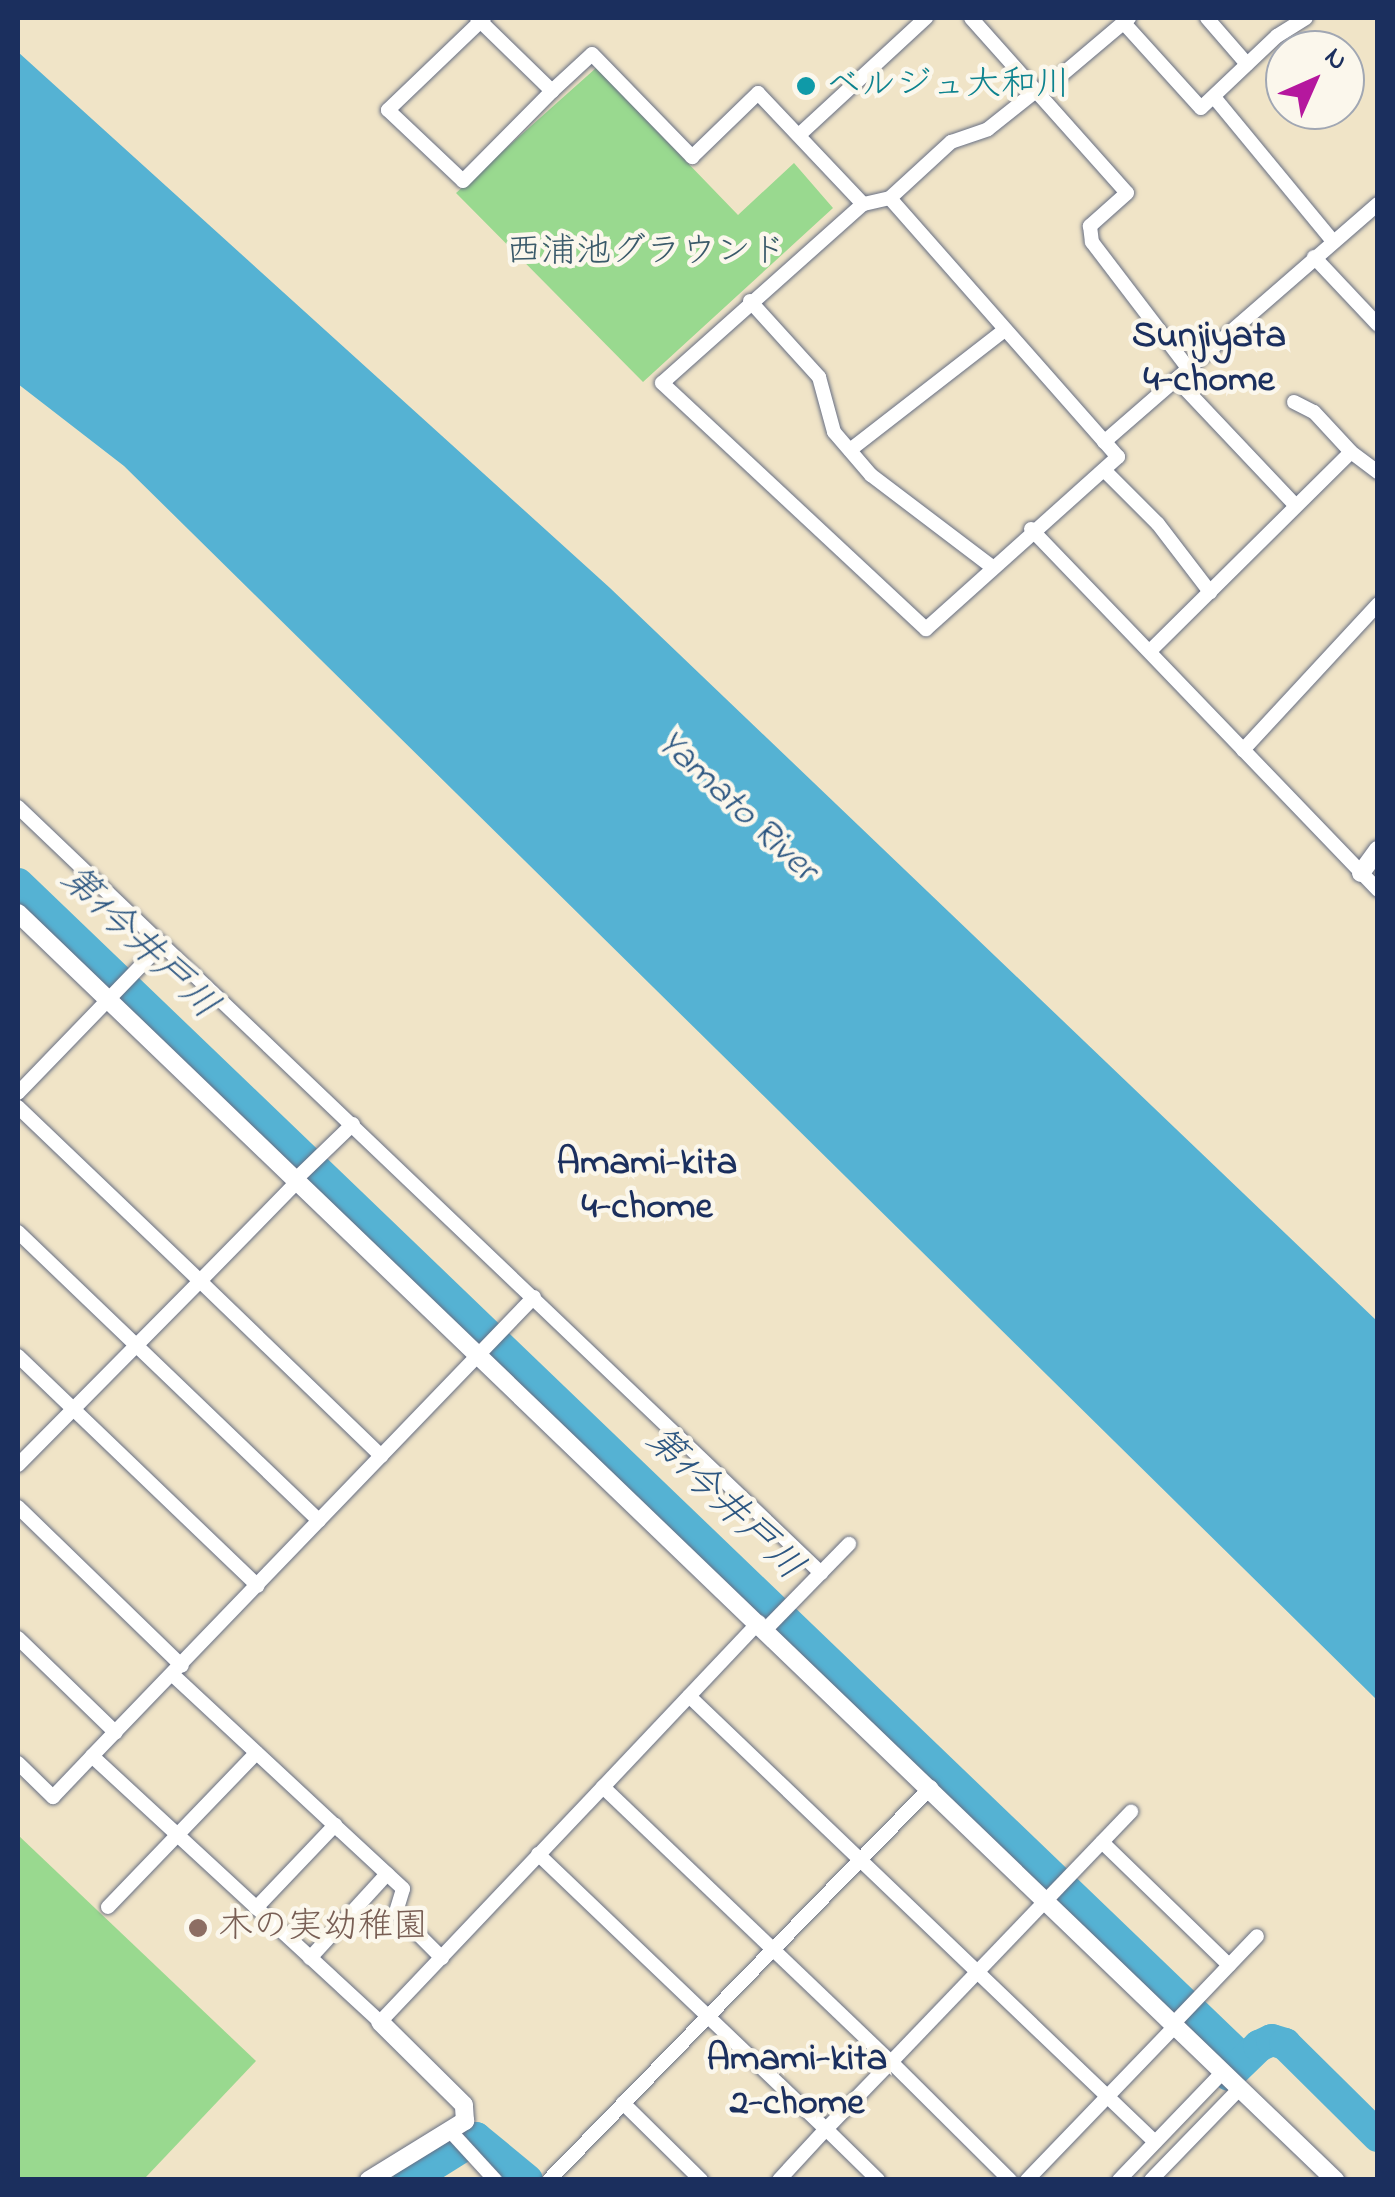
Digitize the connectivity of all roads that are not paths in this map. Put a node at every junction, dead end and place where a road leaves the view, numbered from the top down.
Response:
1 (926, 18) edge
2 (971, 18) edge
3 (1207, 18) edge
4 (1306, 18) edge
5 (480, 19) edge
6 (1126, 20) edge
7 (1247, 64) junction
8 (552, 91) junction
9 (1038, 92) junction
10 (1214, 98) junction
11 (799, 134) junction
12 (890, 198) junction
13 (863, 204) junction
14 (1378, 204) edge
15 (1332, 240) junction
16 (1314, 257) junction
17 (750, 301) junction
18 (1378, 325) edge
19 (1002, 332) junction
20 (1188, 368) junction
21 (1176, 380) junction
22 (1294, 402) dead end
23 (1104, 442) junction
24 (850, 450) junction
25 (1351, 452) junction
26 (1375, 464) edge
27 (1104, 470) junction
28 (1295, 505) junction
29 (1030, 530) junction
30 (992, 567) junction
31 (1210, 592) junction
32 (1378, 604) edge
33 (1150, 650) junction
34 (1244, 750) junction
35 (18, 807) edge
36 (1378, 850) edge
37 (1361, 873) junction
38 (1378, 890) edge
39 (18, 913) edge
40 (162, 944) junction
41 (108, 999) junction
42 (18, 1093) edge
43 (18, 1107) edge
44 (353, 1124) junction
45 (297, 1179) junction
46 (18, 1232) edge
47 (200, 1281) junction
48 (533, 1298) junction
49 (136, 1345) junction
50 (480, 1353) junction
51 (18, 1356) edge
52 (73, 1409) junction
53 (381, 1456) junction
54 (18, 1465) edge
55 (18, 1508) edge
56 (320, 1521) junction
57 (849, 1544) dead end
58 (820, 1573) junction
59 (258, 1586) junction
60 (764, 1626) junction
61 (18, 1638) edge
62 (178, 1670) junction
63 (689, 1696) junction
64 (116, 1733) junction
65 (256, 1752) junction
66 (92, 1756) junction
67 (18, 1762) edge
68 (603, 1787) junction
69 (931, 1787) junction
70 (1131, 1812) dead end
71 (335, 1826) junction
72 (177, 1835) junction
73 (1102, 1843) junction
74 (538, 1854) junction
75 (859, 1860) junction
76 (387, 1874) junction
77 (1049, 1899) junction
78 (108, 1907) dead end
79 (256, 1908) junction
80 (1257, 1936) dead end
81 (772, 1948) junction
82 (310, 1958) junction
83 (442, 1958) junction
84 (1229, 1965) junction
85 (976, 1972) junction
86 (707, 2016) junction
87 (380, 2022) junction
88 (1175, 2023) junction
89 (891, 2062) junction
90 (1224, 2072) junction
91 (1240, 2087) junction
92 (1107, 2096) junction
93 (623, 2103) junction
94 (826, 2129) junction
95 (455, 2137) junction
96 (1156, 2142) junction
97 (370, 2180) edge
98 (495, 2180) edge
99 (549, 2180) edge
100 (701, 2180) edge
101 (779, 2180) edge
102 (878, 2180) edge
103 (1010, 2180) edge
104 (1027, 2180) edge
105 (1119, 2180) edge
106 (1152, 2180) edge
107 (1335, 2180) edge

1 - 11 street
2 - 9 street
3 - 7 street
4 - 7 street
5 - 8 street
5 - 8 street
6 - 9 street
6 - 10 street
7 - 10 street
8 - 11 street
9 - 12 street
9 - 20 street
10 - 15 street
11 - 13 street
12 - 13 street
12 - 19 street
13 - 17 street
14 - 15 street
15 - 16 street
16 - 18 street
16 - 20 street
17 - 24 street
17 - 30 street
19 - 23 street
19 - 24 street
20 - 21 street
21 - 23 street
21 - 28 street
22 - 25 street
23 - 27 street
24 - 30 street
25 - 26 street
25 - 28 street
27 - 29 street
27 - 31 street
28 - 31 street
29 - 30 street
29 - 33 street
31 - 33 street
32 - 34 street
33 - 34 street
34 - 37 street
35 - 40 street
36 - 37 street
37 - 38 street
39 - 41 street
40 - 41 street
40 - 44 street
41 - 42 street
41 - 45 street
43 - 47 street
44 - 45 street
44 - 48 street
45 - 47 street
45 - 50 street
46 - 49 street
47 - 49 street
47 - 53 street
48 - 50 street
48 - 58 street
49 - 52 street
49 - 56 street
50 - 53 street
50 - 60 street
51 - 52 street
52 - 54 street
52 - 59 street
53 - 56 street
55 - 62 street
56 - 59 street
57 - 58 street
58 - 60 street
59 - 62 street
60 - 63 street
60 - 69 street
61 - 64 street
62 - 64 street
62 - 65 street
63 - 68 street
63 - 75 street
64 - 66 street
65 - 71 street
65 - 72 street
66 - 67 street
66 - 72 street
68 - 74 street
68 - 81 street
69 - 75 street
69 - 77 street
70 - 73 street
71 - 76 street
71 - 79 street
72 - 78 street
72 - 79 street
73 - 77 street
73 - 84 street
74 - 83 street
74 - 86 street
75 - 81 street
75 - 85 street
76 - 82 street
76 - 83 street
77 - 85 street
77 - 88 street
79 - 82 street
80 - 84 street
81 - 86 street
81 - 89 street
82 - 87 street
83 - 87 street
84 - 88 street
85 - 89 street
85 - 92 street
86 - 93 street
86 - 94 street
87 - 95 street
88 - 90 street
88 - 92 street
89 - 94 street
89 - 103 street
90 - 91 street
90 - 96 street
91 - 106 street
91 - 107 street
92 - 96 street
92 - 104 street
93 - 99 street
93 - 100 street
94 - 101 street
94 - 102 street
95 - 97 street
95 - 98 street
96 - 105 street

